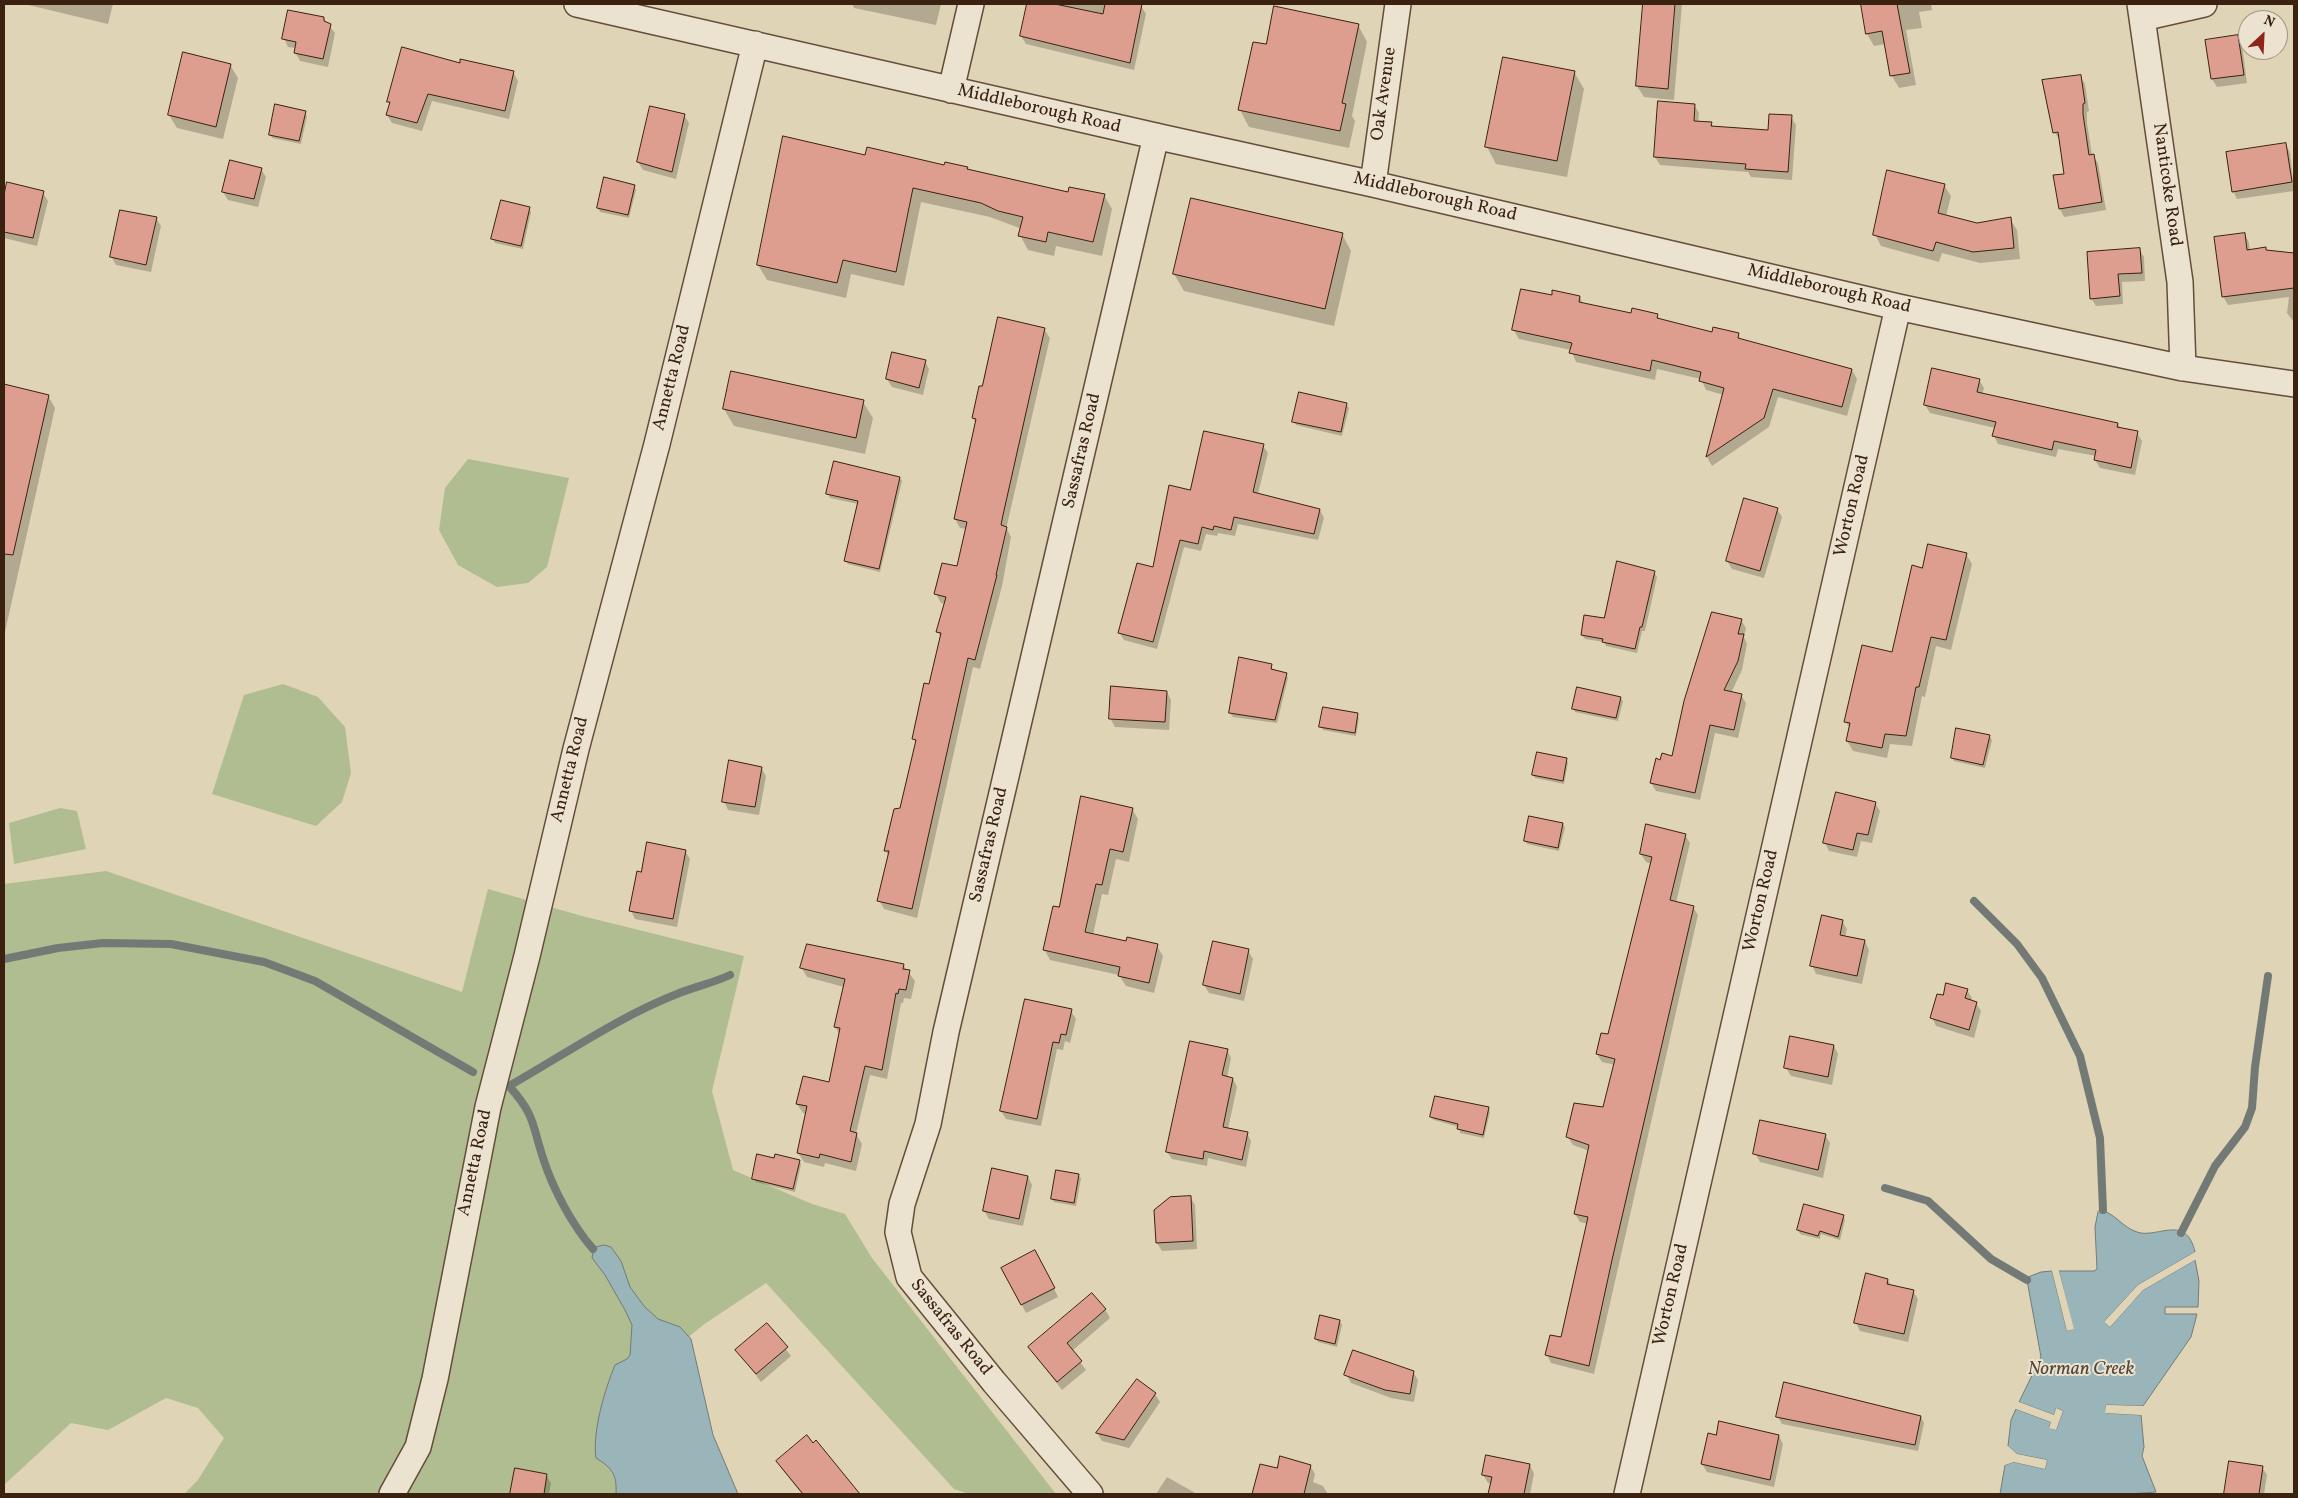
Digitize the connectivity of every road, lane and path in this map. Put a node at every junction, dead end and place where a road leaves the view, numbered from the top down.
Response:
1 (576, 4) edge
2 (971, 4) edge
3 (1398, 4) edge
4 (2204, 4) edge
5 (2141, 11) edge
6 (755, 44) junction
7 (952, 90) junction
8 (1156, 136) junction
9 (1373, 184) junction
10 (1898, 307) junction
11 (2183, 368) junction
12 (2294, 384) edge
13 (392, 1494) edge
14 (1090, 1494) edge
15 (1627, 1494) edge

1 - 6 street, Middleborough Road
2 - 7 street
3 - 9 street, Oak Avenue
4 - 5 street
5 - 11 street, Nanticoke Road
6 - 7 street, Middleborough Road
6 - 13 street, Annetta Road
7 - 8 street, Middleborough Road
8 - 9 street, Middleborough Road
8 - 14 street, Sassafras Road
9 - 10 street, Middleborough Road
10 - 11 street, Middleborough Road
10 - 15 street, Worton Road
11 - 12 street, Middleborough Road

